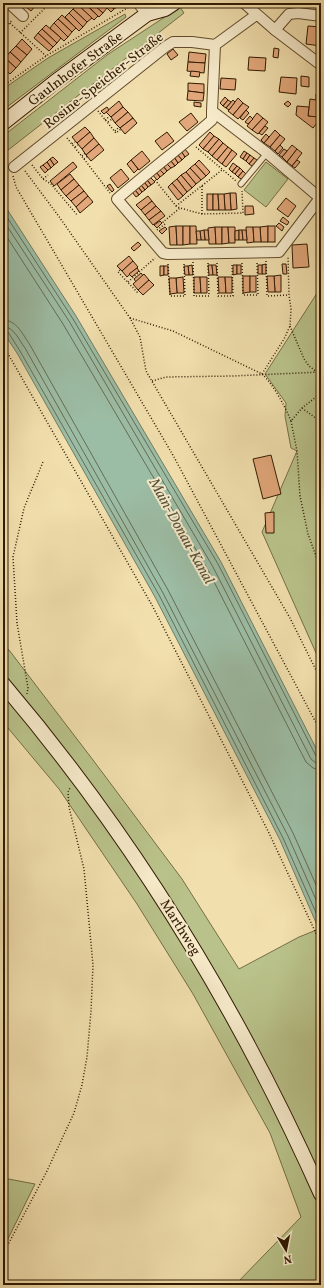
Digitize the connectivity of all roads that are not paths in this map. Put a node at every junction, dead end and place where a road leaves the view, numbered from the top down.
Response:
1 (9, 3) edge
2 (174, 3) edge
3 (244, 3) edge
4 (134, 5) edge
5 (151, 8) edge
6 (21, 14) road end
7 (256, 15) junction
8 (321, 16) edge
9 (275, 30) junction
10 (215, 45) junction
11 (321, 65) edge
12 (212, 111) junction
13 (3, 122) edge
14 (267, 153) junction
15 (14, 167) road end
16 (241, 184) road end
17 (3, 684) edge
18 (321, 1194) edge

1 - 6 street
2 - 5 main road, Gaulnhofer Straße
3 - 7 street
4 - 5 street
5 - 13 main road, Gaulnhofer Straße
7 - 9 street
7 - 10 street
8 - 9 street
9 - 11 street
10 - 12 street
10 - 15 street, Rosine-Speicher-Straße
12 - 14 street
12 - 14 street
14 - 16 lane
17 - 18 main road, Marthweg

